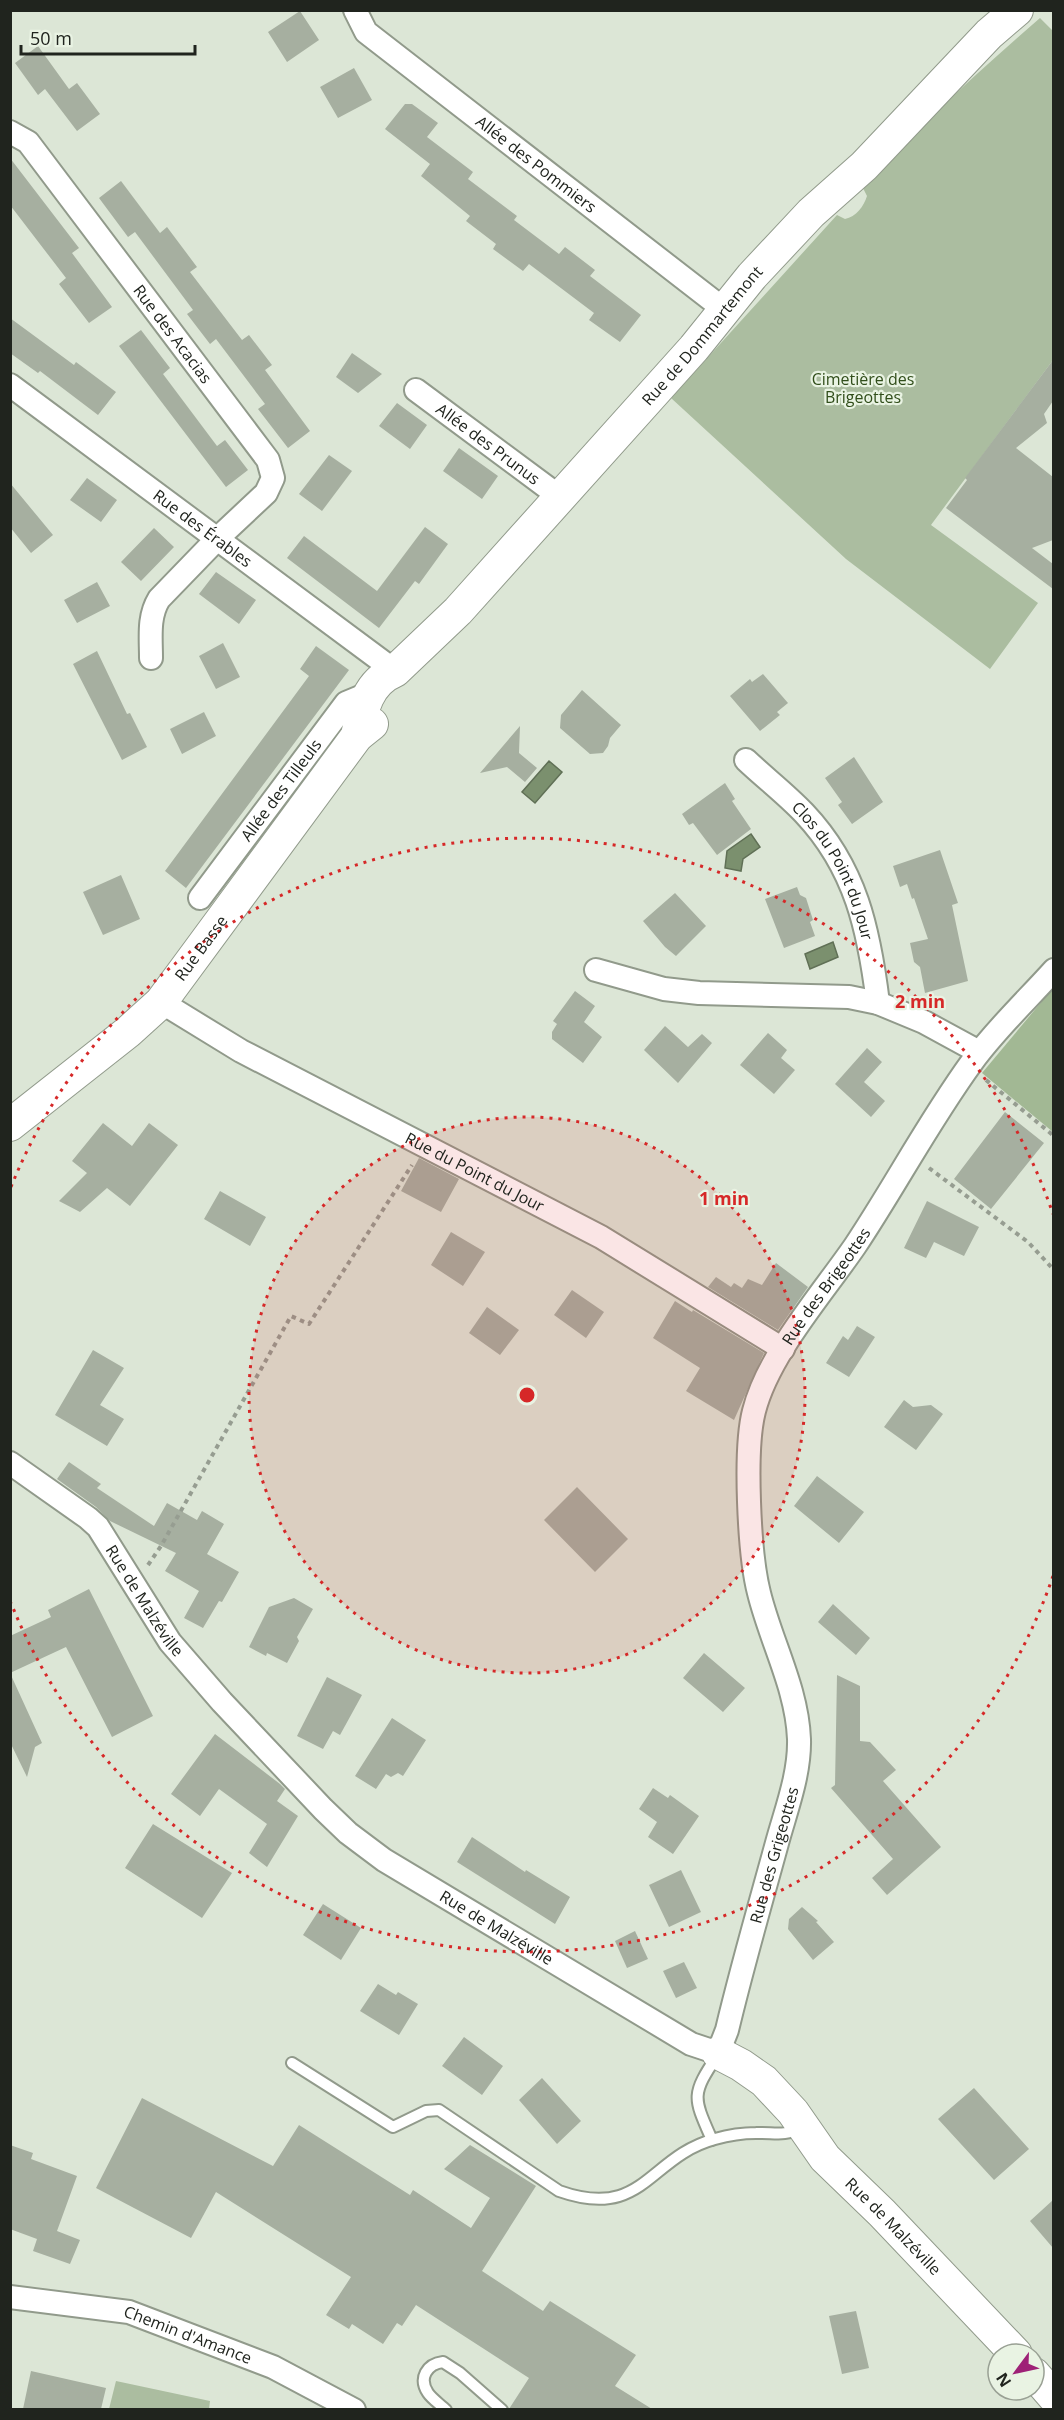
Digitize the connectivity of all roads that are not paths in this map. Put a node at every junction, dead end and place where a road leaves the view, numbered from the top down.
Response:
1 (355, 10) edge
2 (1017, 10) edge
3 (10, 132) edge
4 (726, 310) junction
5 (10, 385) edge
6 (416, 390) dead end
7 (560, 497) junction
8 (218, 538) junction
9 (151, 658) dead end
10 (395, 671) junction
11 (369, 693) junction
12 (357, 736) junction
13 (746, 760) dead end
14 (200, 898) dead end
15 (596, 970) dead end
16 (1053, 970) edge
17 (161, 1002) junction
18 (878, 1003) junction
19 (974, 1059) junction
20 (10, 1125) edge
21 (783, 1349) junction
22 (10, 1463) edge
23 (781, 1655) joint
24 (718, 2053) junction
25 (292, 2063) dead end
26 (803, 2127) junction
27 (712, 2140) junction
28 (10, 2297) edge
29 (1005, 2342) edge
30 (354, 2409) edge
31 (446, 2409) edge
32 (502, 2409) edge

1 - 4 street, Allée des Pommiers
2 - 4 street, Rue de Dommartemont
3 - 8 street, Rue des Acacias
4 - 7 street, Rue de Dommartemont
5 - 8 street, Rue des Érables
6 - 7 street, Allée des Prunus
7 - 10 street, Rue de Dommartemont
8 - 9 street, Rue des Acacias
8 - 10 street, Rue des Érables
10 - 11 street, Rue Basse
10 - 12 street, Rue Basse
11 - 12 street, Rue Basse
11 - 14 street, Allée des Tilleuls
12 - 17 street, Rue Basse
13 - 18 street, Clos du Point du Jour
15 - 18 street
16 - 19 street, Rue des Brigeottes
17 - 20 street, Rue Basse
17 - 21 street, Rue du Point du Jour
18 - 19 street
19 - 21 street, Rue des Brigeottes
21 - 23 street, Rue des Brigeottes
22 - 24 street, Rue de Malzéville
23 - 24 street, Rue des Grigeottes
24 - 26 street, Rue de Malzéville
24 - 27 lane
25 - 27 lane
26 - 27 lane
26 - 29 street, Rue de Malzéville
28 - 30 street, Chemin d'Amance
31 - 32 lane

